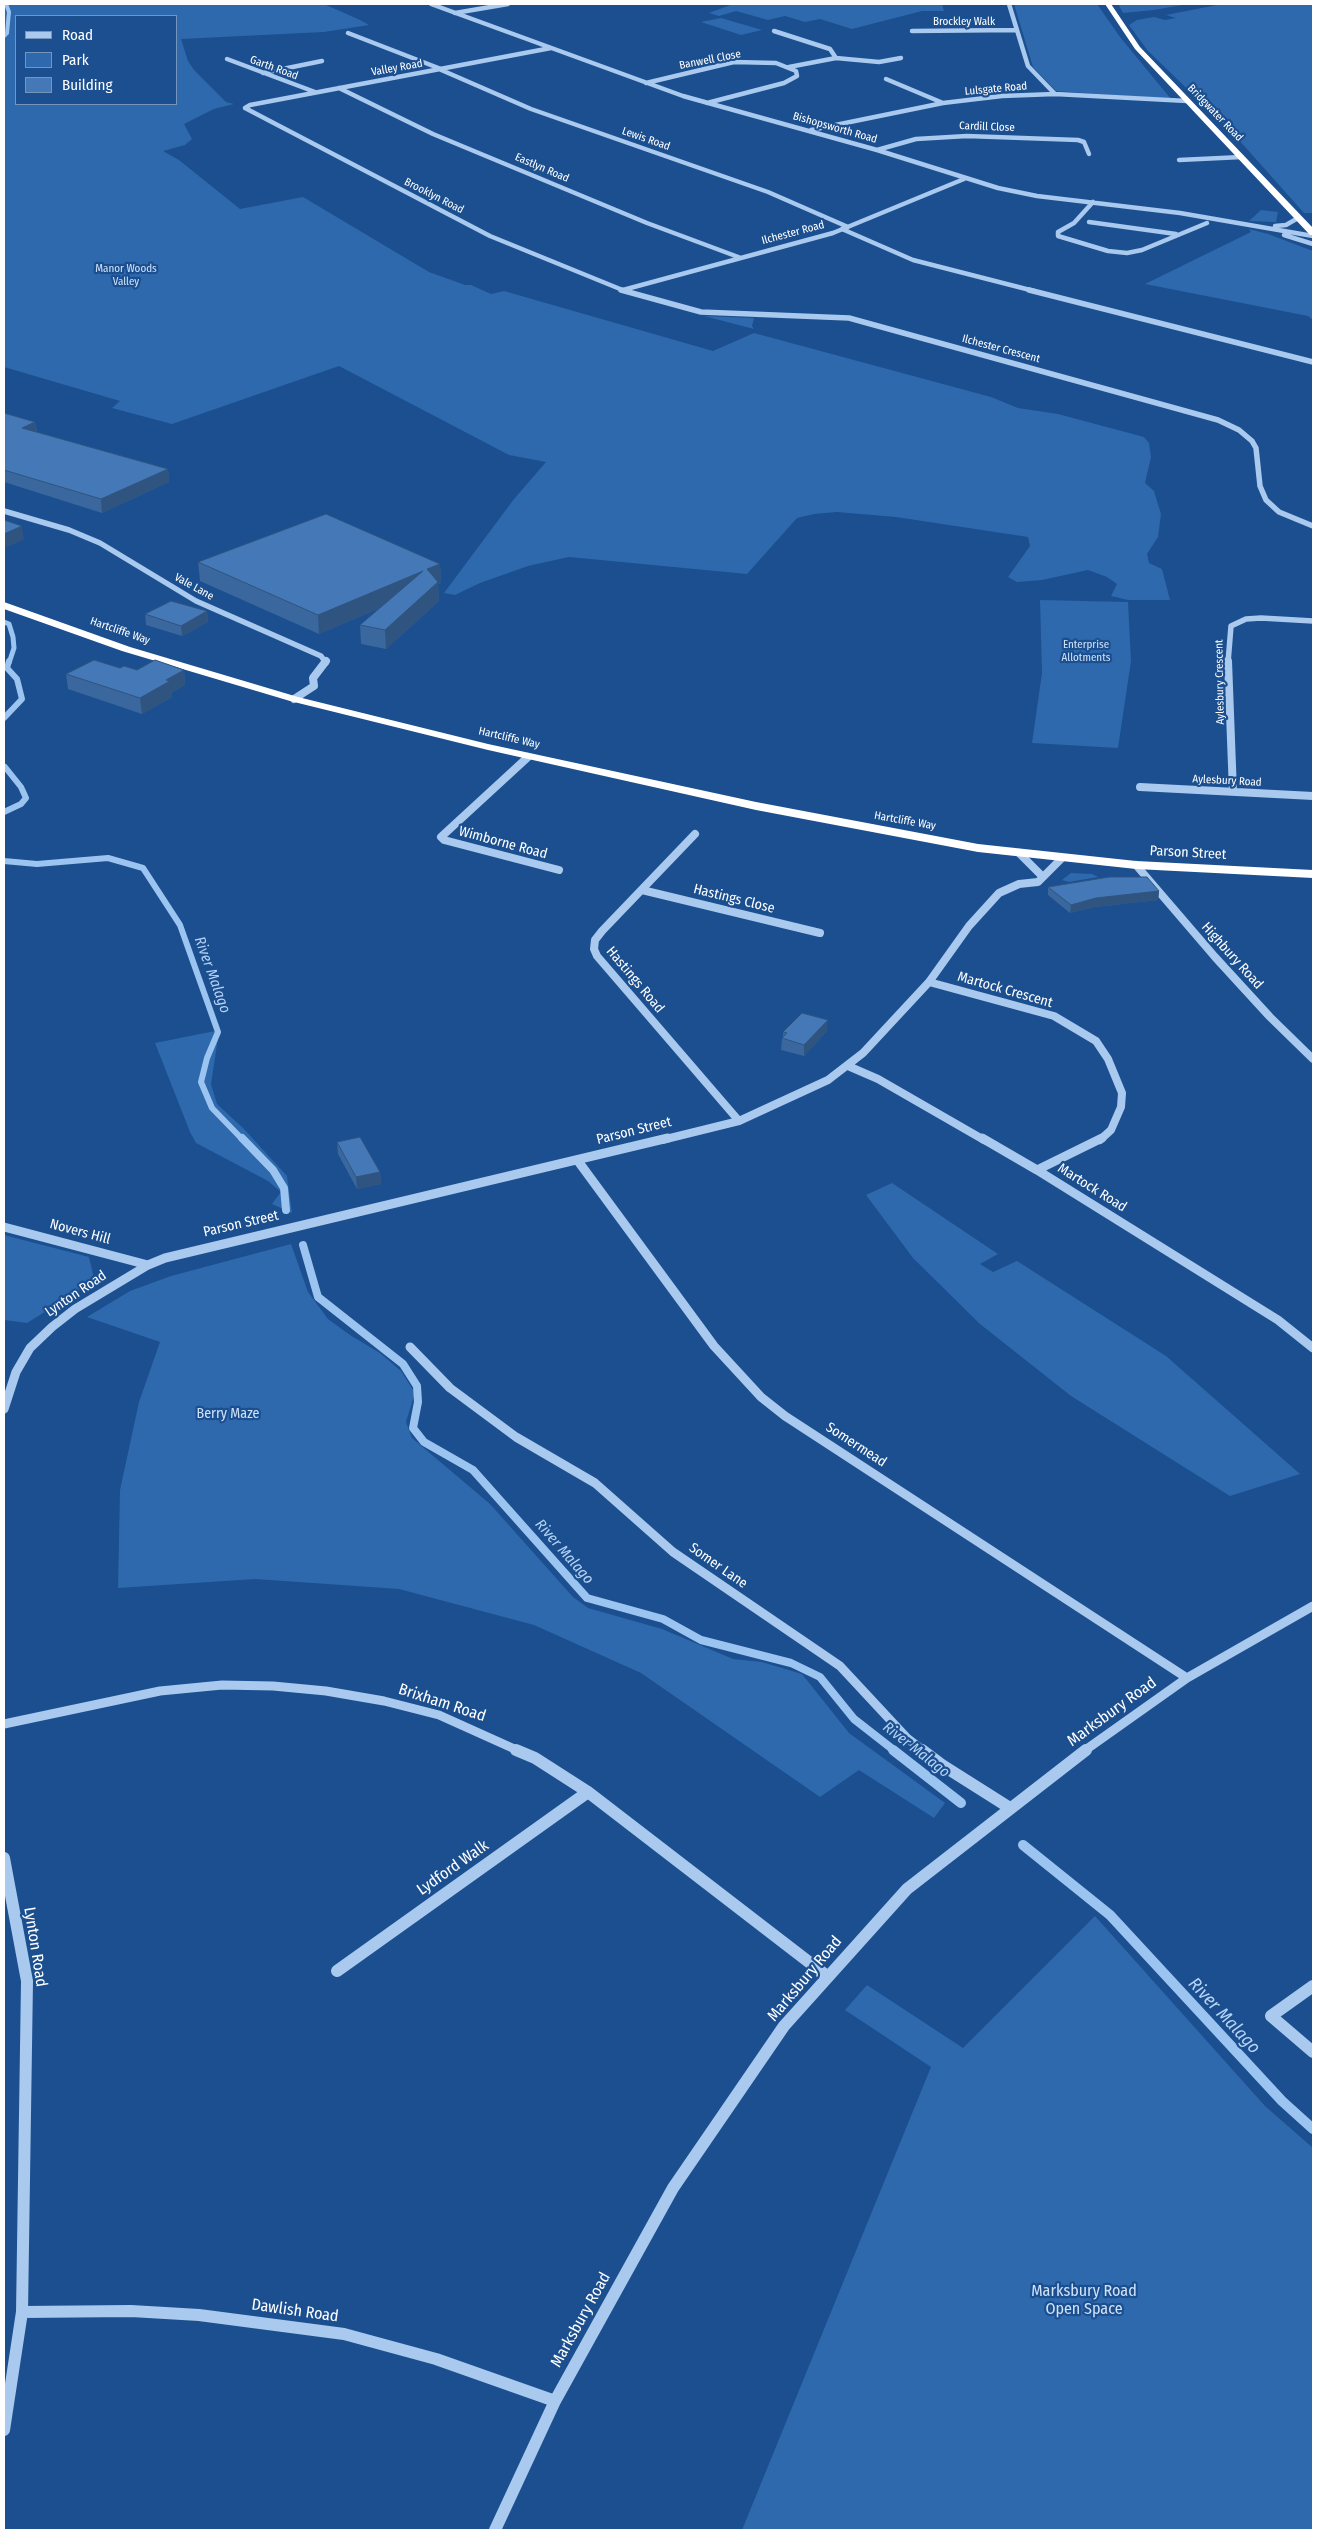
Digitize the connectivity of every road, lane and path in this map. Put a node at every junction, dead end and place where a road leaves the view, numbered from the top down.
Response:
1 (431, 4) edge
2 (508, 4) edge
3 (1009, 4) edge
4 (1108, 4) edge
5 (455, 13) junction
6 (912, 30) dead end
7 (1016, 30) junction
8 (774, 31) dead end
9 (348, 33) dead end
10 (551, 48) junction
11 (836, 58) junction
12 (901, 58) dead end
13 (227, 59) dead end
14 (322, 61) dead end
15 (789, 67) junction
16 (440, 69) junction
17 (263, 73) junction
18 (886, 79) dead end
19 (646, 83) junction
20 (338, 88) junction
21 (316, 92) junction
22 (1055, 94) junction
23 (1187, 101) junction
24 (706, 103) junction
25 (943, 103) junction
26 (247, 106) joint
27 (808, 131) junction
28 (877, 150) junction
29 (1089, 154) dead end
30 (1242, 157) junction
31 (1180, 160) dead end
32 (964, 178) junction
33 (1093, 202) junction
34 (1298, 218) junction
35 (1089, 222) dead end
36 (1206, 224) dead end
37 (1245, 224) junction
38 (848, 227) junction
39 (842, 229) junction
40 (1176, 234) junction
41 (1313, 235) edge
42 (1313, 244) edge
43 (742, 258) junction
44 (622, 290) junction
45 (1313, 362) edge
46 (4, 511) edge
47 (1313, 526) edge
48 (4, 605) edge
49 (1313, 621) edge
50 (294, 699) junction
51 (528, 757) junction
52 (1140, 787) dead end
53 (1233, 792) junction
54 (1313, 796) edge
55 (695, 834) dead end
56 (1019, 853) junction
57 (1062, 858) junction
58 (1136, 865) junction
59 (559, 870) dead end
60 (1313, 874) edge
61 (1043, 877) junction
62 (642, 890) junction
63 (820, 933) dead end
64 (929, 982) junction
65 (1313, 1059) edge
66 (848, 1066) junction
67 (739, 1121) junction
68 (578, 1161) junction
69 (1037, 1170) junction
70 (4, 1227) edge
71 (148, 1266) junction
72 (410, 1347) dead end
73 (1313, 1348) edge
74 (4, 1409) edge
75 (1313, 1606) edge
76 (1187, 1678) junction
77 (4, 1724) edge
78 (588, 1792) junction
79 (1007, 1810) junction
80 (982, 1830) joint
81 (4, 1858) edge
82 (337, 1971) dead end
83 (827, 1976) junction
84 (1313, 1986) edge
85 (1313, 2052) edge
86 (22, 2312) junction
87 (555, 2401) junction
88 (4, 2430) edge
89 (496, 2530) edge

1 - 5 street, Bishopsworth Road
2 - 5 street
3 - 7 street
4 - 23 highway, Bridgwater Road
5 - 10 street, Bishopsworth Road
6 - 7 street, Brockley Walk
7 - 22 street
8 - 11 street
9 - 16 street, Lewis Road
10 - 16 street, Valley Road
10 - 19 street, Bishopsworth Road
11 - 12 street
11 - 15 street
13 - 17 street, Garth Road
14 - 17 street
15 - 19 street, Banwell Close
15 - 24 street
16 - 20 street, Valley Road
16 - 38 street, Lewis Road
17 - 21 street, Garth Road
18 - 25 street
19 - 24 street, Bishopsworth Road
20 - 21 street, Valley Road
20 - 43 street, Eastlyn Road
21 - 26 street, Valley Road
22 - 23 street, Lulsgate Road
22 - 25 street, Lulsgate Road
23 - 30 highway, Bridgwater Road
24 - 27 street, Bishopsworth Road
25 - 27 street, Lulsgate Road
26 - 44 street, Brooklyn Road
27 - 28 street, Bishopsworth Road
28 - 29 street, Cardill Close
28 - 32 street, Bishopsworth Road
30 - 31 street
30 - 34 highway, Bridgwater Road
32 - 33 street, Bishopsworth Road
32 - 38 street, Ilchester Road
33 - 37 street, Bishopsworth Road
33 - 40 street
34 - 37 street, Bishopsworth Road
34 - 41 highway, Bridgwater Road
35 - 40 street
36 - 40 street
37 - 41 street, Bishopsworth Road
37 - 42 street, Bishopsworth Road
38 - 39 street, Ilchester Road
39 - 43 street, Ilchester Road
39 - 45 street
43 - 44 street, Ilchester Road
44 - 47 street, Ilchester Crescent
46 - 50 street, Vale Lane
48 - 50 highway, Hartcliffe Way
49 - 53 street, Aylesbury Crescent
50 - 51 highway, Hartcliffe Way
51 - 56 highway, Hartcliffe Way
51 - 59 street, Wimborne Road
52 - 53 street, Aylesbury Road
53 - 54 street, Aylesbury Road
55 - 62 street, Hastings Road
56 - 57 highway, Parson Street
56 - 61 street
57 - 58 highway, Parson Street
57 - 61 street, Parson Street
58 - 60 highway, Parson Street
58 - 65 street, Highbury Road
61 - 64 street, Parson Street
62 - 63 street, Hastings Close
62 - 67 street, Hastings Road
64 - 66 street, Parson Street
64 - 69 street, Martock Crescent
66 - 67 street, Parson Street
66 - 69 street, Martock Road
67 - 68 street, Parson Street
68 - 71 street, Parson Street
68 - 76 street, Somermead
69 - 73 street, Martock Road
70 - 71 street, Novers Hill
71 - 74 street, Lynton Road
72 - 79 street, Somer Lane
75 - 76 street, Marksbury Road
76 - 79 street, Marksbury Road
77 - 78 street, Brixham Road
78 - 82 street, Lydford Walk
78 - 83 street, Brixham Road
79 - 80 street, Marksbury Road
80 - 83 street, Marksbury Road
81 - 86 street, Lynton Road
83 - 87 street, Marksbury Road
84 - 85 street
86 - 87 street, Dawlish Road
86 - 88 street, Lynton Road
87 - 89 street, Marksbury Road

